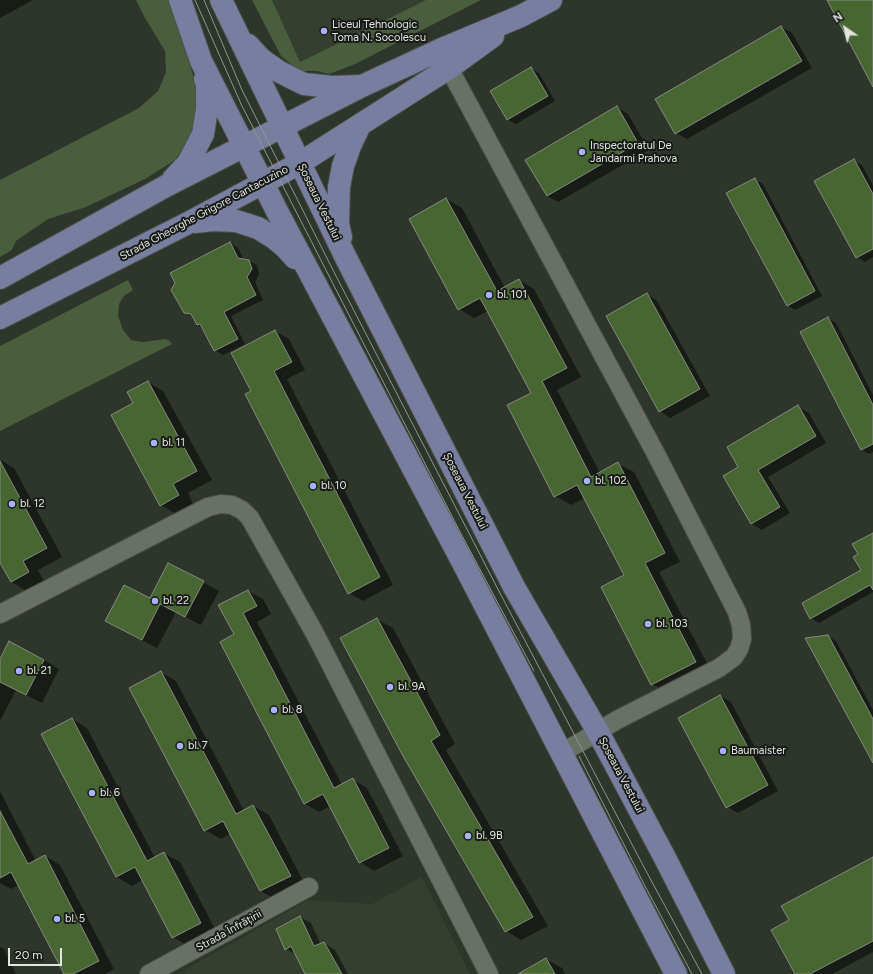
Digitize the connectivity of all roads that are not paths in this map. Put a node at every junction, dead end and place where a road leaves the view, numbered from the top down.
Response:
1 (180, 0) edge
2 (222, 0) edge
3 (551, 0) edge
4 (521, 16) junction
5 (237, 35) junction
6 (200, 60) junction
7 (449, 68) junction
8 (362, 86) junction
9 (283, 127) junction
10 (359, 127) junction
11 (244, 147) junction
12 (300, 163) junction
13 (262, 183) junction
14 (166, 186) junction
15 (190, 222) junction
16 (346, 258) junction
17 (309, 274) junction
18 (0, 278) edge
19 (0, 318) edge
20 (0, 614) edge
21 (598, 732) junction
22 (560, 753) junction
23 (308, 887) dead end
24 (149, 974) edge
25 (489, 974) edge
26 (676, 974) edge
27 (724, 974) edge

1 - 6 main road
2 - 5 main road, Șoseaua Vestului
3 - 4 main road, Strada Gheorghe Grigore Cantacuzino
4 - 7 main road, Strada Gheorghe Grigore Cantacuzino
4 - 8 main road, Strada Gheorghe Grigore Cantacuzino
5 - 8 main road
5 - 9 main road, Șoseaua Vestului
6 - 11 main road
6 - 14 main road
7 - 10 main road, Strada Gheorghe Grigore Cantacuzino
7 - 21 street
8 - 9 main road, Strada Gheorghe Grigore Cantacuzino
9 - 11 main road, Strada Gheorghe Grigore Cantacuzino
9 - 12 main road, Șoseaua Vestului
10 - 12 main road, Strada Gheorghe Grigore Cantacuzino
10 - 16 main road
11 - 13 main road
11 - 14 main road, Strada Gheorghe Grigore Cantacuzino
12 - 13 main road, Strada Gheorghe Grigore Cantacuzino
12 - 16 main road, Șoseaua Vestului
13 - 15 main road, Strada Gheorghe Grigore Cantacuzino
13 - 17 main road
14 - 18 main road, Strada Gheorghe Grigore Cantacuzino
15 - 17 main road
15 - 19 main road, Strada Gheorghe Grigore Cantacuzino
16 - 21 main road, Șoseaua Vestului
17 - 22 main road
20 - 25 street
21 - 22 street
21 - 27 main road, Șoseaua Vestului
22 - 26 main road
23 - 24 street, Strada Înfrățirii

